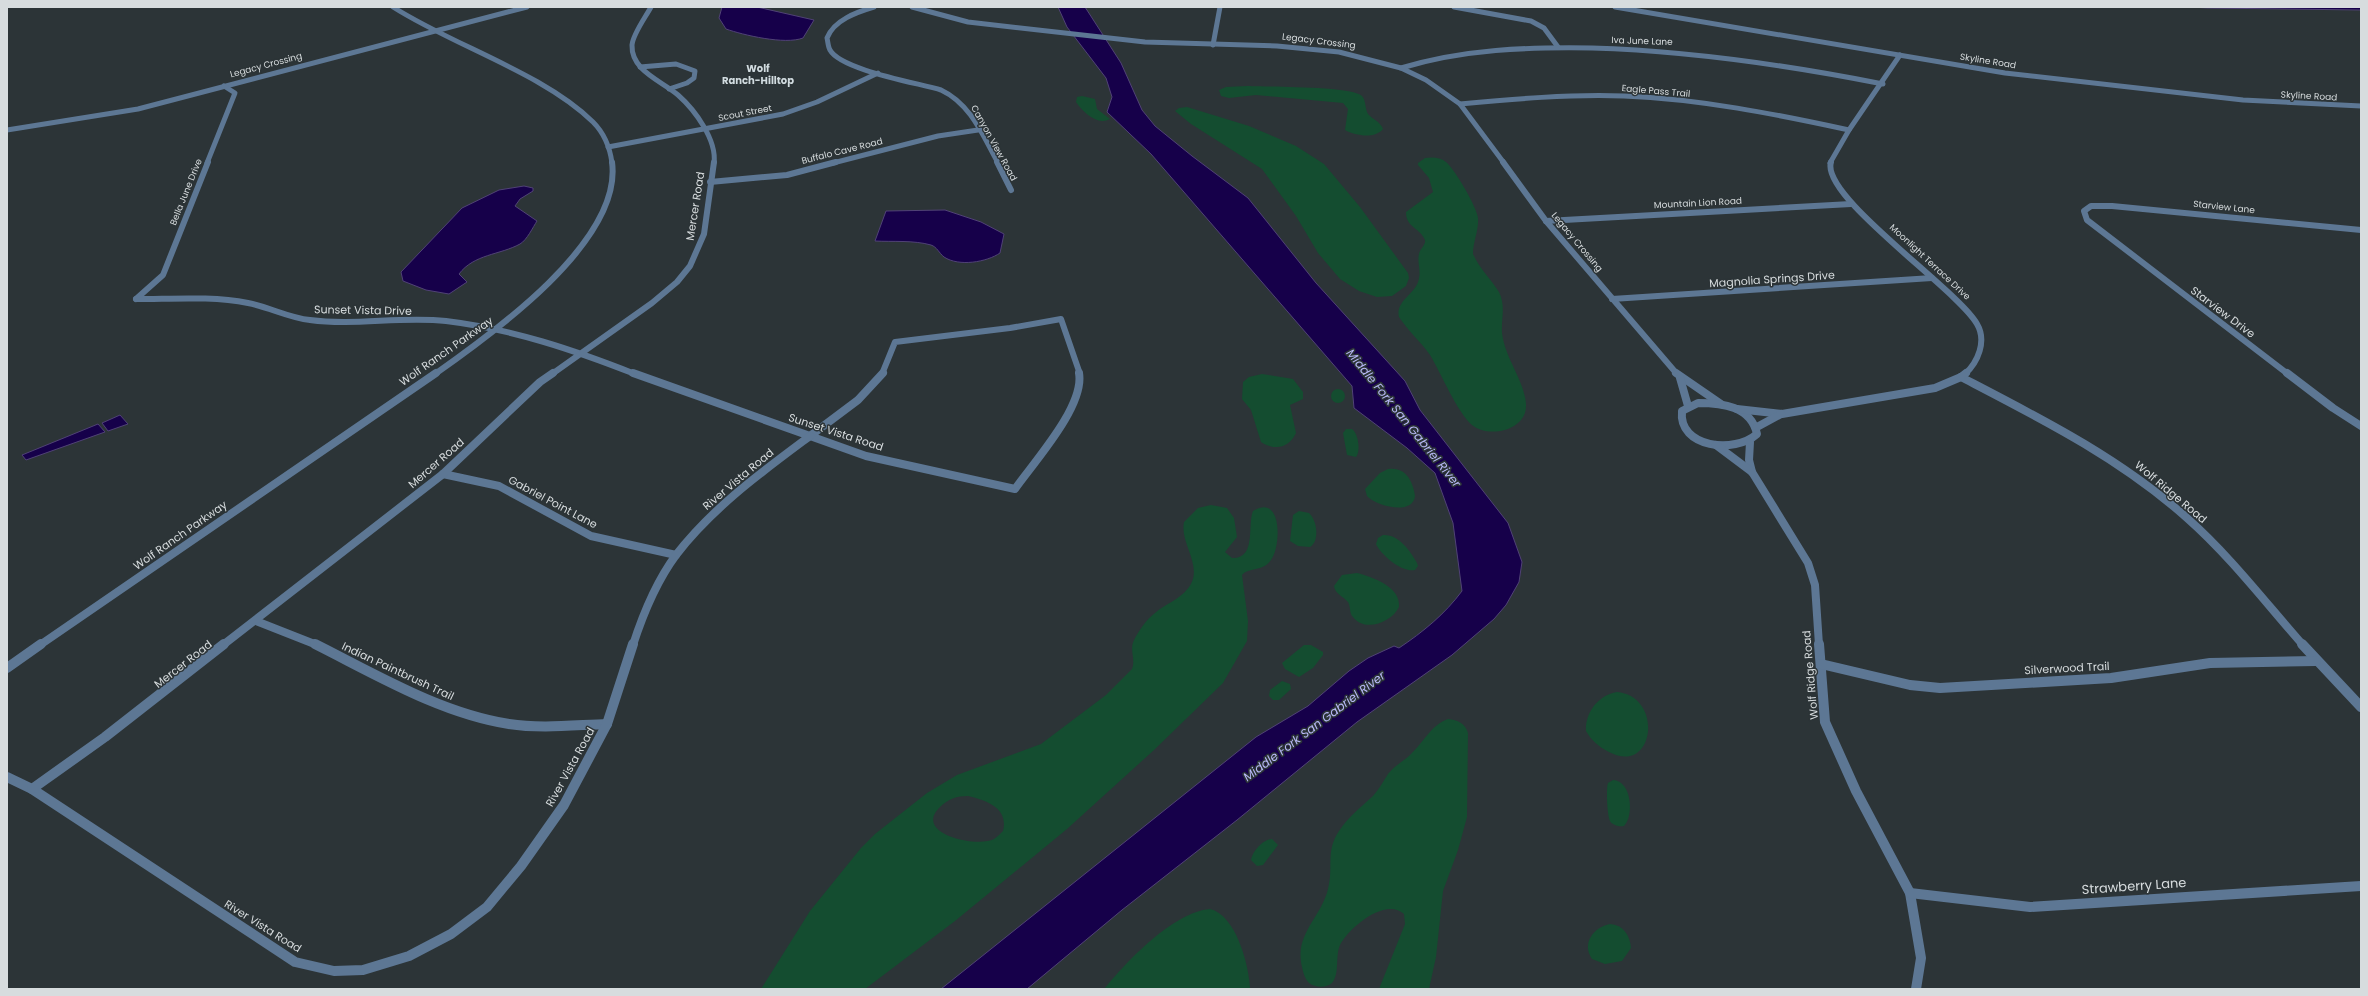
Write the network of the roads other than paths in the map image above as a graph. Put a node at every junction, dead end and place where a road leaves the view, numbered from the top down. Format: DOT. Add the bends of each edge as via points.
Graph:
graph roads {
  1 [pos="393,7"];
  2 [pos="527,7"];
  3 [pos="651,7"];
  4 [pos="874,7"];
  5 [pos="912,7"];
  6 [pos="1220,7"];
  7 [pos="1454,7"];
  8 [pos="1615,7"];
  9 [pos="434,31"];
  10 [pos="1213,45"];
  11 [pos="1558,48"];
  12 [pos="1900,55"];
  13 [pos="640,67"];
  14 [pos="1401,68"];
  15 [pos="878,73"];
  16 [pos="1882,84"];
  17 [pos="224,86"];
  18 [pos="669,89"];
  19 [pos="1460,104"];
  20 [pos="2361,106"];
  21 [pos="705,129"];
  22 [pos="7,130"];
  23 [pos="978,130"];
  24 [pos="1849,130"];
  25 [pos="608,146"];
  26 [pos="710,182"];
  27 [pos="1011,190"];
  28 [pos="1851,204"];
  29 [pos="2086,208"];
  30 [pos="1546,221"];
  31 [pos="2361,230"];
  32 [pos="1932,278"];
  33 [pos="136,299"];
  34 [pos="1612,299"];
  35 [pos="1061,319"];
  36 [pos="495,331"];
  37 [pos="582,353"];
  38 [pos="1680,377"];
  39 [pos="1961,377"];
  40 [pos="1721,404"];
  41 [pos="1688,406"];
  42 [pos="1737,409"];
  43 [pos="1782,414"];
  44 [pos="2361,426"];
  45 [pos="1757,427"];
  46 [pos="811,436"];
  47 [pos="1750,442"];
  48 [pos="1716,445"];
  49 [pos="1752,472"];
  50 [pos="443,474"];
  51 [pos="676,555"];
  52 [pos="256,621"];
  53 [pos="2316,661"];
  54 [pos="1821,664"];
  55 [pos="7,668"];
  56 [pos="2361,707"];
  57 [pos="607,724"];
  58 [pos="7,777"];
  59 [pos="32,789"];
  60 [pos="2361,886"];
  61 [pos="1910,892"];
  62 [pos="1916,989"];
  1 -- 9 [label="street, Wolf Ranch Parkway"];
  2 -- 9 [label="street, Legacy Crossing"];
  3 -- 13 [label="street, Mercer Road" via="632,43 632,53"];
  4 -- 15 [label="street, Canyon View Road" via="842,21 828,36 827,45 837,58 844,62"];
  5 -- 10 [label="street, Legacy Crossing" via="968,22 1126,40"];
  6 -- 10 [label="street"];
  7 -- 11 [label="street" via="1531,21 1544,28"];
  8 -- 12 [label="street, Skyline Road"];
  9 -- 17 [label="street, Legacy Crossing"];
  9 -- 25 [label="street, Wolf Ranch Parkway" via="555,93 581,110 597,125"];
  10 -- 14 [label="street, Legacy Crossing" via="1305,48 1352,55"];
  11 -- 14 [label="street, Iva June Lane" via="1466,51"];
  11 -- 16 [label="street, Iva June Lane" via="1632,48 1695,52 1785,64"];
  12 -- 16 [label="street, Moonlight Terrace Drive"];
  12 -- 20 [label="street, Skyline Road" via="2005,73 2130,88 2264,102"];
  13 -- 18 [label="street, Mercer Road"];
  13 -- 18 [label="street" via="676,64 695,71 694,78 687,83"];
  14 -- 19 [label="street, Legacy Crossing" via="1426,80"];
  15 -- 21 [label="street, Scout Street" via="801,109 763,119"];
  15 -- 23 [label="street, Canyon View Road" via="917,81 952,95 964,105"];
  16 -- 24 [label="street, Moonlight Terrace Drive"];
  17 -- 22 [label="street, Legacy Crossing" via="122,112"];
  17 -- 33 [label="street, Bella June Drive" via="235,93 163,276"];
  18 -- 21 [label="street, Mercer Road" via="698,117"];
  19 -- 24 [label="street, Eagle Pass Trail" via="1577,96 1657,98 1745,109"];
  19 -- 30 [label="street, Legacy Crossing"];
  21 -- 25 [label="street, Scout Street"];
  21 -- 26 [label="street, Mercer Road" via="713,146 714,160"];
  23 -- 26 [label="street, Buffalo Cave Road" via="938,136 787,174"];
  23 -- 27 [label="street, Canyon View Road"];
  24 -- 28 [label="street, Moonlight Terrace Drive" via="1830,164 1831,176"];
  25 -- 36 [label="street, Wolf Ranch Parkway" via="612,162 611,195 592,233 568,263"];
  26 -- 37 [label="street, Mercer Road" via="704,234 690,266 677,282 652,303"];
  28 -- 30 [label="street, Mountain Lion Road"];
  28 -- 32 [label="street, Moonlight Terrace Drive"];
  29 -- 31 [label="street, Starview Lane" via="2119,206"];
  29 -- 44 [label="street, Starview Drive" via="2084,216 2093,225 2333,408"];
  30 -- 34 [label="street, Legacy Crossing"];
  32 -- 34 [label="street, Magnolia Springs Drive"];
  32 -- 39 [label="street, Moonlight Terrace Drive" via="1960,303 1978,325 1981,340 1979,356"];
  33 -- 36 [label="street, Sunset Vista Drive" via="194,299 248,303 308,320 445,321"];
  34 -- 38 [label="street, Legacy Crossing"];
  35 -- 46 [label="street, River Vista Road" via="895,342 884,370 863,394"];
  35 -- 46 [label="street, Sunset Vista Road" via="1080,383 1073,404 1015,489 866,456"];
  36 -- 37 [label="street, Sunset Vista Road" via="520,334"];
  36 -- 55 [label="street, Wolf Ranch Parkway"];
  37 -- 46 [label="street, Sunset Vista Road"];
  37 -- 50 [label="street, Mercer Road" via="540,382"];
  38 -- 40 [label="street, Legacy Crossing"];
  38 -- 41 [label="street, Legacy Crossing"];
  39 -- 43 [label="street, Moonlight Terrace Drive" via="1935,388"];
  39 -- 53 [label="street, Wolf Ridge Road" via="2048,422 2138,478 2187,518 2227,558"];
  40 -- 41 [label="street, Legacy Crossing" via="1698,403"];
  40 -- 42 [label="street, Legacy Crossing"];
  41 -- 48 [label="street" via="1679,417 1681,424 1695,438"];
  42 -- 43 [label="street, Moonlight Terrace Drive"];
  42 -- 45 [label="street, Legacy Crossing"];
  43 -- 45 [label="street, Moonlight Terrace Drive"];
  45 -- 47 [label="street" via="1757,434"];
  46 -- 51 [label="street, River Vista Road" via="750,481 714,513"];
  47 -- 48 [label="street" via="1734,446"];
  47 -- 49 [label="street" via="1749,460"];
  48 -- 49 [label="street, Wolf Ridge Road"];
  49 -- 54 [label="street, Wolf Ridge Road" via="1808,563 1815,585"];
  50 -- 51 [label="street, Gabriel Point Lane" via="499,486 591,536"];
  50 -- 52 [label="street, Mercer Road"];
  51 -- 57 [label="street, River Vista Road" via="655,589 641,621"];
  52 -- 57 [label="street, Indian Paintbrush Trail" via="300,637 440,706 509,724"];
  52 -- 59 [label="street, Mercer Road" via="105,737"];
  53 -- 54 [label="street, Silverwood Trail" via="2210,663 2111,678 1940,688 1910,685"];
  53 -- 56 [label="street, Wolf Ridge Road"];
  54 -- 61 [label="street, Wolf Ridge Road" via="1825,722 1856,791"];
  57 -- 59 [label="street, River Vista Road" via="564,805 521,866 487,907 451,934 409,956 363,970 334,971 295,962"];
  58 -- 59 [label="street, River Vista Road"];
  60 -- 61 [label="street, Strawberry Lane" via="2030,907"];
  61 -- 62 [label="street, Wolf Ridge Road" via="1921,958"];
}
